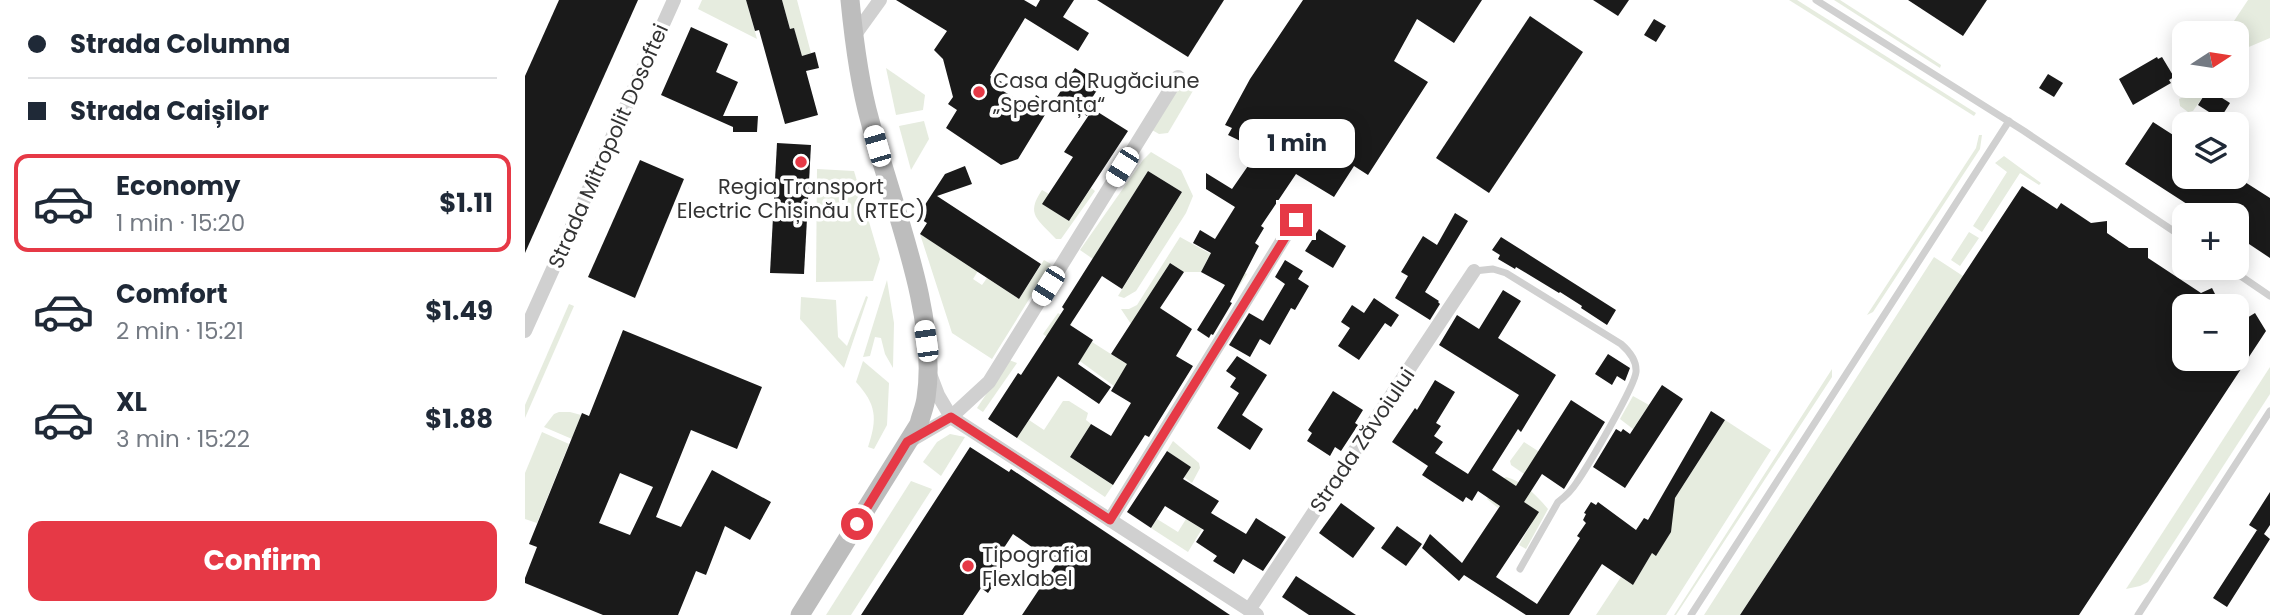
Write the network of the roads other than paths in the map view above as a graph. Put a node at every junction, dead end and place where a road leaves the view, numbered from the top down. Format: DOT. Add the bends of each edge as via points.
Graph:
graph roads {
  1 [pos="674,0"];
  2 [pos="850,0"];
  3 [pos="880,0"];
  4 [pos="1816,0"];
  5 [pos="854,36"];
  6 [pos="1178,77"];
  7 [pos="2009,121"];
  8 [pos="1296,220"];
  9 [pos="2172,230"];
  10 [pos="1475,271"];
  11 [pos="2247,280"];
  12 [pos="2270,296"];
  13 [pos="525,331"];
  14 [pos="928,370"];
  15 [pos="2270,411"];
  16 [pos="951,417"];
  17 [pos="907,442"];
  18 [pos="1110,520"];
  19 [pos="1520,569"];
  20 [pos="1253,612"];
  21 [pos="800,615"];
  22 [pos="1691,615"];
  23 [pos="2138,615"];
  1 -- 13 [label="street, Strada Mitropolit Dosoftei"];
  2 -- 5 [label="main road"];
  3 -- 5 [label="street"];
  4 -- 7 [label="lane"];
  5 -- 14 [label="main road" via="869,120 913,270"];
  6 -- 16 [label="street" via="989,382"];
  7 -- 9 [label="lane"];
  7 -- 22 [label="lane"];
  8 -- 18 [label="street"];
  10 -- 19 [label="lane" via="1506,273 1621,344 1636,364 1634,382 1617,413"];
  10 -- 20 [label="street, Strada Zăvoiului"];
  11 -- 12 [label="lane"];
  14 -- 16 [label="street"];
  14 -- 17 [label="main road" via="919,424"];
  15 -- 23 [label="lane"];
  16 -- 17 [label="street"];
  16 -- 18 [label="street"];
  17 -- 21 [label="main road"];
  18 -- 20 [label="street"];
}
